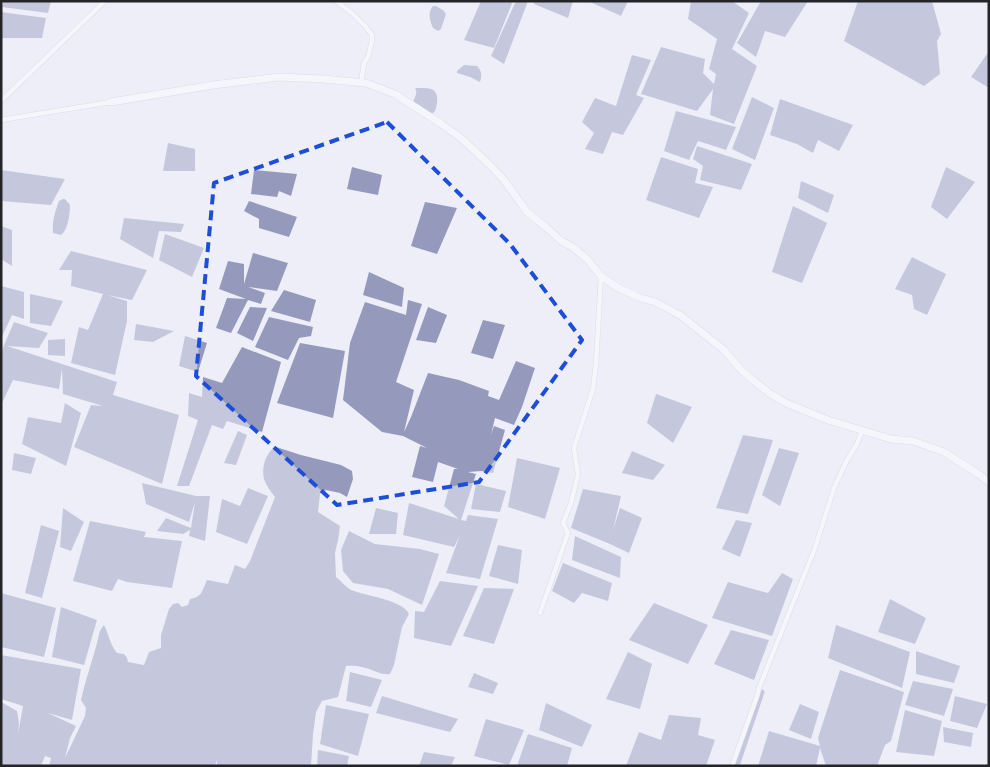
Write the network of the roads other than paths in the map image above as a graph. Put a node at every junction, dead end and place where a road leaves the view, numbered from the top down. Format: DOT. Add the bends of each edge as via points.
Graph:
graph roads {
  1 [pos="105,1"];
  2 [pos="336,1"];
  3 [pos="362,83"];
  4 [pos="1,101"];
  5 [pos="111,102"];
  6 [pos="1,120"];
  7 [pos="601,276"];
  8 [pos="862,430"];
  9 [pos="989,482"];
  10 [pos="540,612"];
  11 [pos="732,766"];
  1 -- 4 [label="street"];
  2 -- 3 [label="street" via="372,35"];
  3 -- 5 [label="street" via="279,78"];
  3 -- 7 [label="street" via="396,94 451,130 493,168 527,212 587,259"];
  5 -- 6 [label="street"];
  7 -- 8 [label="street" via="617,287 680,315 724,350 769,393 828,420"];
  7 -- 10 [label="street" via="593,389 574,448 578,476 563,523 568,533"];
  8 -- 9 [label="street" via="891,439 913,441 944,452"];
  8 -- 11 [label="street" via="834,488 815,548 759,688"];
}
